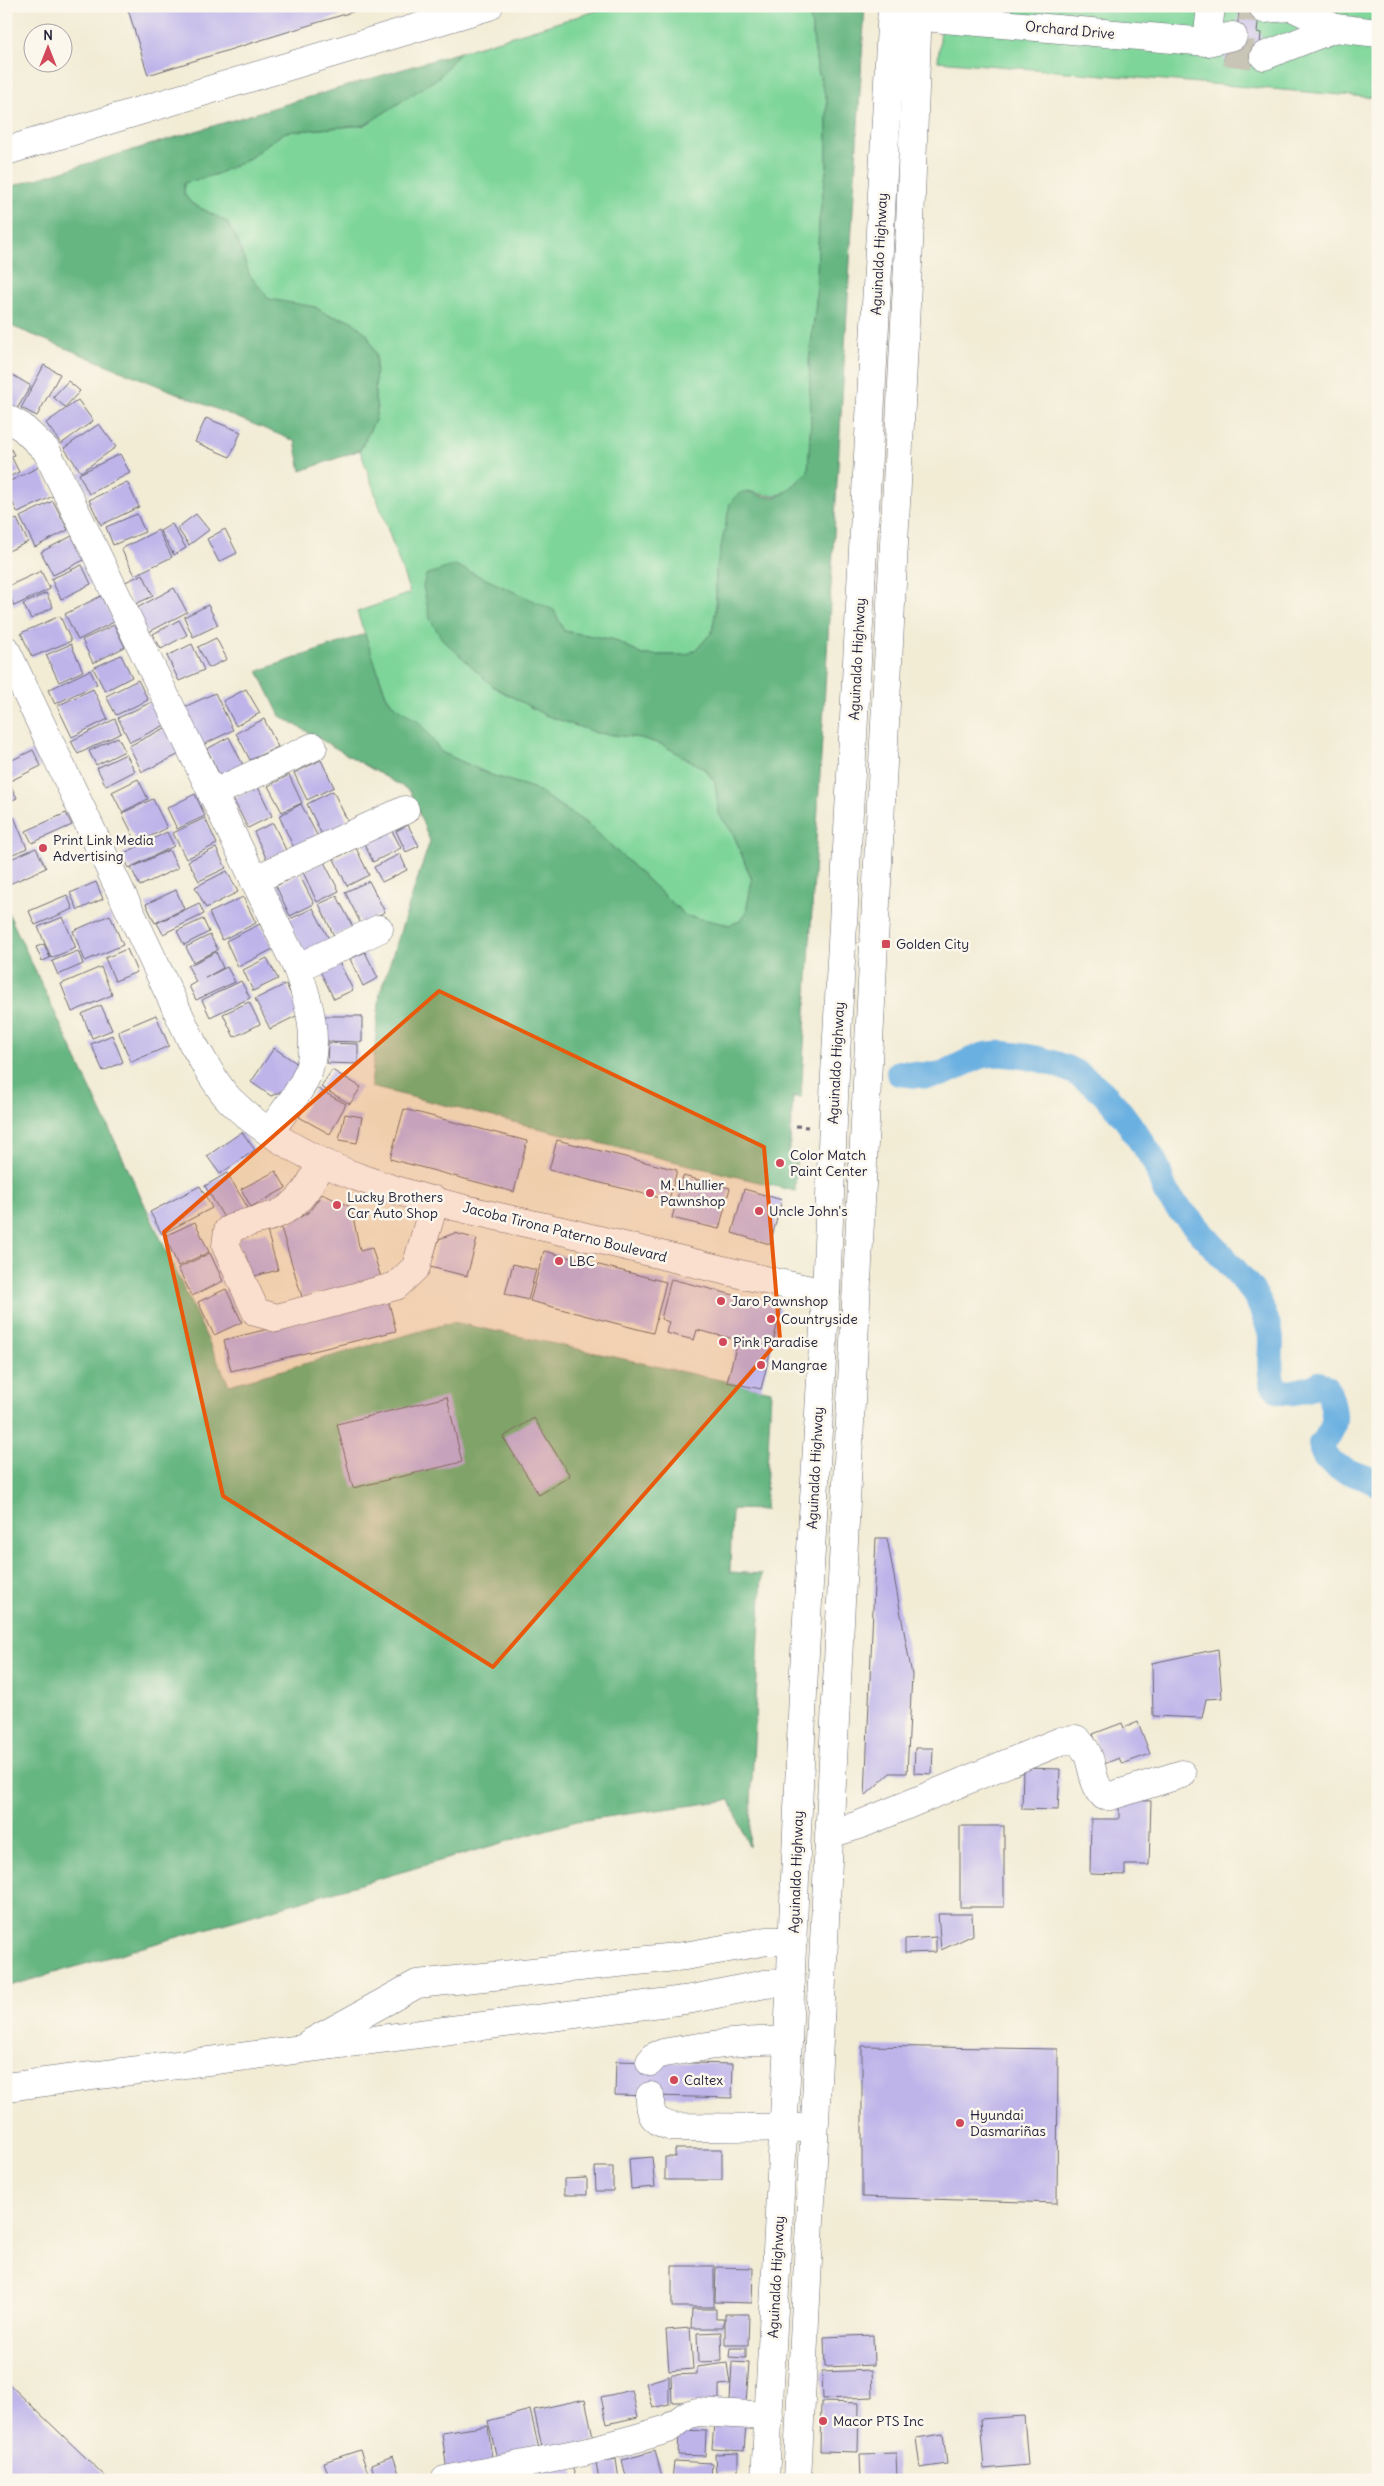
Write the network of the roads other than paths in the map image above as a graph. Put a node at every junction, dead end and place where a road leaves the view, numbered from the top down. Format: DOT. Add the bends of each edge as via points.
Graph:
graph roads {
  1 [pos="489,6"];
  2 [pos="892,6"];
  3 [pos="1211,6"];
  4 [pos="1281,7"];
  5 [pos="915,9"];
  6 [pos="1335,28"];
  7 [pos="1378,33"];
  8 [pos="1270,47"];
  9 [pos="6,151"];
  10 [pos="6,418"];
  11 [pos="6,650"];
  12 [pos="312,747"];
  13 [pos="212,794"];
  14 [pos="405,810"];
  15 [pos="254,880"];
  16 [pos="379,929"];
  17 [pos="298,968"];
  18 [pos="270,1132"];
  19 [pos="320,1162"];
  20 [pos="435,1200"];
  21 [pos="826,1293"];
  22 [pos="1182,1774"];
  23 [pos="829,1834"];
  24 [pos="793,1941"];
  25 [pos="824,1942"];
  26 [pos="791,1982"];
  27 [pos="822,1982"];
  28 [pos="788,2041"];
  29 [pos="297,2050"];
  30 [pos="650,2062"];
  31 [pos="6,2087"];
  32 [pos="650,2096"];
  33 [pos="784,2126"];
  34 [pos="814,2128"];
  35 [pos="769,2416"];
  36 [pos="445,2480"];
  37 [pos="766,2480"];
  38 [pos="797,2480"];
  1 -- 9 [label="main road"];
  2 -- 21 [label="main road, Aguinaldo Highway"];
  3 -- 5 [label="main road, Orchard Drive" via="1222,43"];
  4 -- 6 [label="main road"];
  5 -- 23 [label="main road, Aguinaldo Highway" via="908,264"];
  6 -- 7 [label="main road"];
  6 -- 8 [label="main road"];
  10 -- 13 [label="main road" via="22,427 46,450"];
  11 -- 18 [label="main road, Jacoba Tirona Paterno Boulevard" via="193,1044 230,1100"];
  12 -- 13 [label="main road"];
  13 -- 15 [label="main road"];
  14 -- 15 [label="main road"];
  15 -- 17 [label="main road"];
  16 -- 17 [label="main road"];
  17 -- 18 [label="main road" via="310,1004 312,1053 306,1077"];
  18 -- 19 [label="main road, Jacoba Tirona Paterno Boulevard"];
  19 -- 20 [label="main road, Jacoba Tirona Paterno Boulevard" via="362,1180"];
  19 -- 20 [label="main road" via="306,1193 294,1204 267,1218 242,1222 228,1230 226,1246 256,1312 276,1318 396,1286 416,1267"];
  20 -- 21 [label="main road, Jacoba Tirona Paterno Boulevard"];
  21 -- 24 [label="main road, Aguinaldo Highway" via="804,1670"];
  22 -- 23 [label="main road" via="1104,1796 1098,1789 1086,1747 1076,1739 1061,1741 859,1825"];
  23 -- 25 [label="main road, Aguinaldo Highway"];
  24 -- 25 [label="main road"];
  24 -- 26 [label="main road, Aguinaldo Highway"];
  24 -- 29 [label="main road" via="767,1942 685,1956 416,1984"];
  25 -- 27 [label="main road, Aguinaldo Highway"];
  26 -- 27 [label="main road"];
  26 -- 28 [label="main road, Aguinaldo Highway"];
  26 -- 29 [label="main road" via="692,1999"];
  27 -- 34 [label="main road, Aguinaldo Highway"];
  28 -- 30 [label="main road" via="716,2044 663,2053"];
  28 -- 33 [label="main road, Aguinaldo Highway"];
  29 -- 31 [label="main road"];
  32 -- 33 [label="main road" via="650,2110 656,2121 672,2127"];
  33 -- 34 [label="main road"];
  33 -- 35 [label="main road, Aguinaldo Highway"];
  34 -- 38 [label="main road, Aguinaldo Highway"];
  35 -- 36 [label="main road" via="697,2412 668,2429 637,2438"];
  35 -- 37 [label="main road, Aguinaldo Highway"];
}
